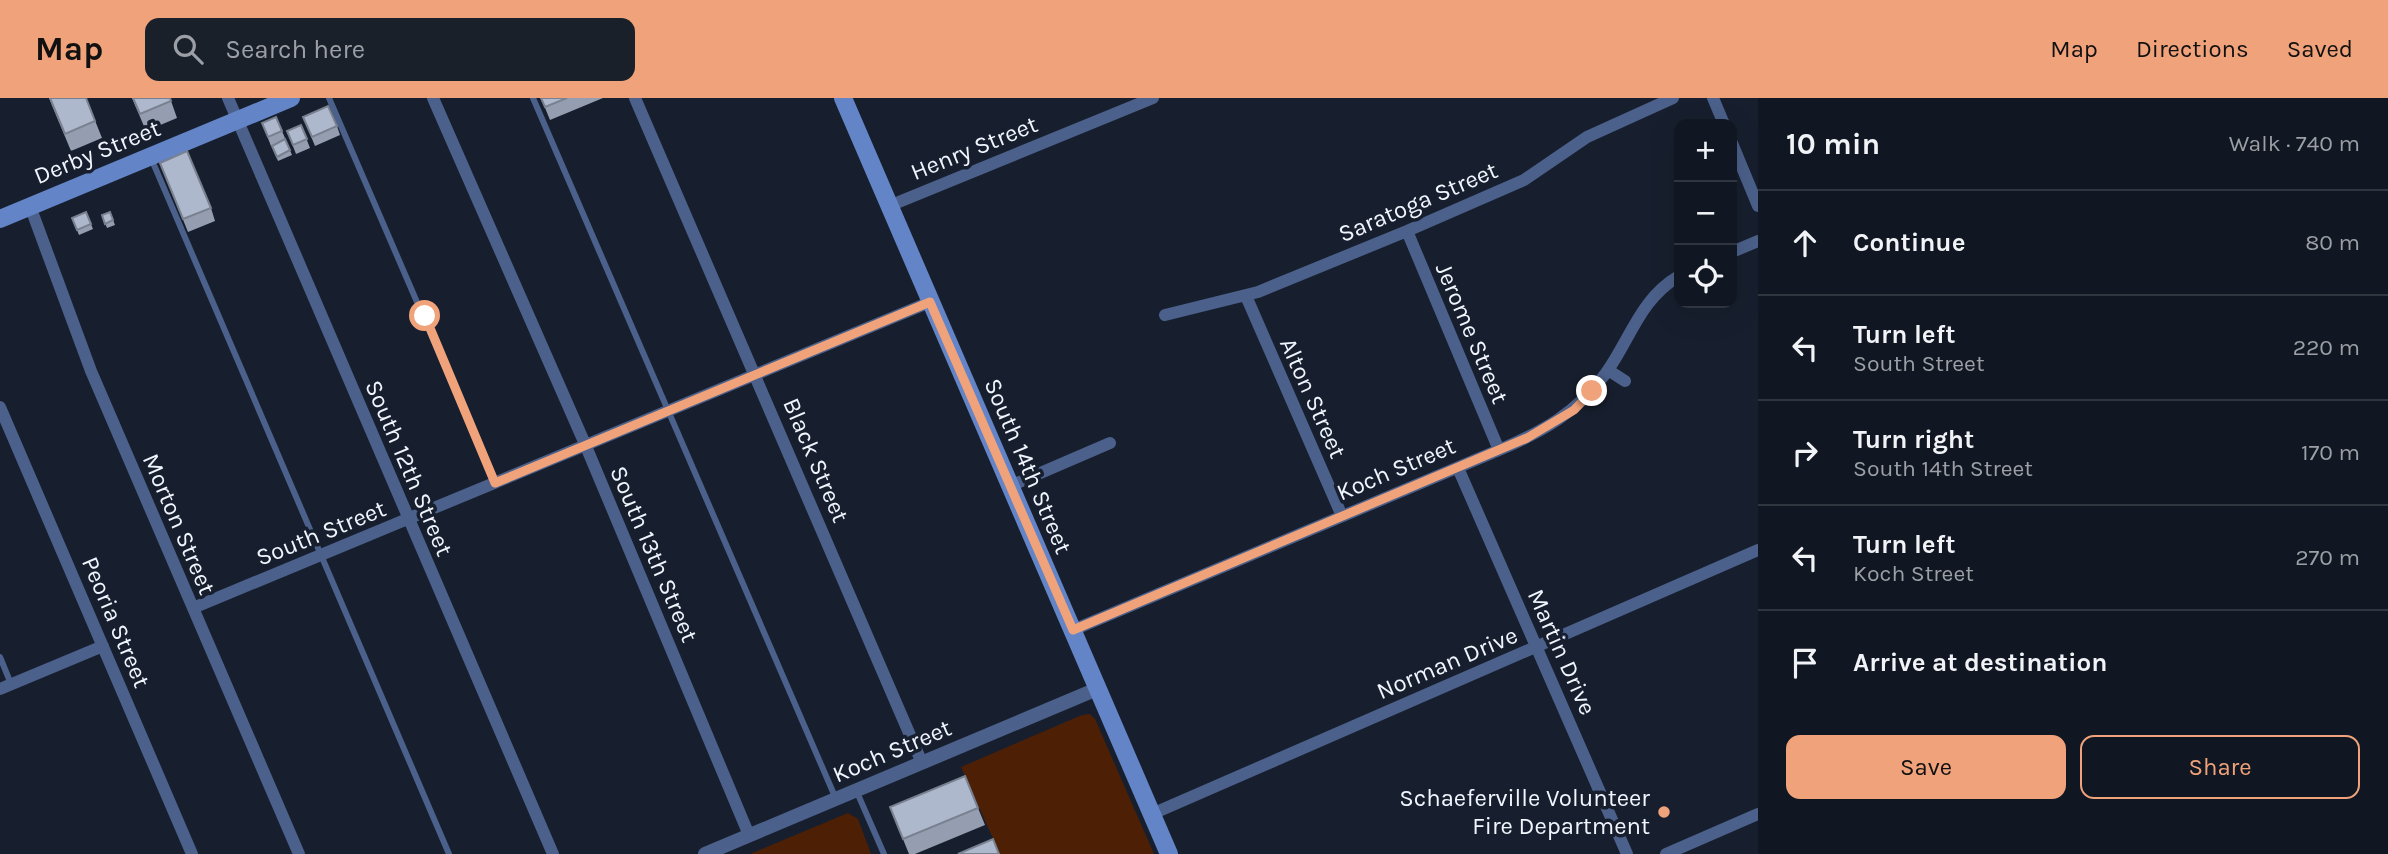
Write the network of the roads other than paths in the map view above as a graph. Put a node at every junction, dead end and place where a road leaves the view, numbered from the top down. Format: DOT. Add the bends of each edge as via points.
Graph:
graph roads {
  1 [pos="228,98"];
  2 [pos="291,98"];
  3 [pos="329,98"];
  4 [pos="433,98"];
  5 [pos="533,98"];
  6 [pos="635,98"];
  7 [pos="1153,98"];
  8 [pos="1673,98"];
  9 [pos="1713,98"];
  10 [pos="846,99"];
  11 [pos="1722,119"];
  12 [pos="238,120"];
  13 [pos="1737,155"];
  14 [pos="150,156"];
  15 [pos="30,206"];
  16 [pos="890,206"];
  17 [pos="1758,206"];
  18 [pos="0,219"];
  19 [pos="1407,231"];
  20 [pos="1758,241"];
  21 [pos="1737,250"];
  22 [pos="1674,279"];
  23 [pos="1246,296"];
  24 [pos="930,302"];
  25 [pos="1165,315"];
  26 [pos="1608,370"];
  27 [pos="756,374"];
  28 [pos="1625,381"];
  29 [pos="0,407"];
  30 [pos="667,410"];
  31 [pos="1110,443"];
  32 [pos="585,444"];
  33 [pos="1499,450"];
  34 [pos="1458,468"];
  35 [pos="495,483"];
  36 [pos="1010,486"];
  37 [pos="1342,516"];
  38 [pos="408,520"];
  39 [pos="1758,550"];
  40 [pos="321,556"];
  41 [pos="193,608"];
  42 [pos="1073,630"];
  43 [pos="103,646"];
  44 [pos="1537,648"];
  45 [pos="0,657"];
  46 [pos="5,686"];
  47 [pos="1097,689"];
  48 [pos="922,763"];
  49 [pos="856,790"];
  50 [pos="836,799"];
  51 [pos="1152,814"];
  52 [pos="1758,814"];
  53 [pos="749,835"];
  54 [pos="192,854"];
  55 [pos="299,854"];
  56 [pos="449,854"];
  57 [pos="553,854"];
  58 [pos="705,854"];
  59 [pos="884,854"];
  60 [pos="1169,854"];
  61 [pos="1627,854"];
  62 [pos="1666,854"];
  1 -- 12 [label="street, South 12th Street"];
  2 -- 12 [label="main road, Derby Street"];
  3 -- 35 [label="lane"];
  4 -- 32 [label="street, South 13th Street"];
  5 -- 30 [label="lane"];
  6 -- 27 [label="street, Black Street"];
  7 -- 16 [label="street, Henry Street"];
  8 -- 19 [label="street, Saratoga Street" via="1587,137 1524,180"];
  9 -- 11 [label="street"];
  10 -- 16 [label="main road, South 14th Street"];
  12 -- 14 [label="main road, Derby Street"];
  12 -- 38 [label="street, South 12th Street"];
  13 -- 17 [label="street"];
  14 -- 15 [label="main road, Derby Street"];
  14 -- 40 [label="lane"];
  15 -- 18 [label="main road, Derby Street"];
  15 -- 41 [label="street, Morton Street" via="70,320"];
  16 -- 24 [label="main road, South 14th Street"];
  19 -- 23 [label="street, Saratoga Street"];
  19 -- 33 [label="street, Jerome Street"];
  20 -- 21 [label="street"];
  22 -- 26 [label="street, Koch Street" via="1643,308"];
  23 -- 25 [label="street, Saratoga Street"];
  23 -- 37 [label="street, Alton Street"];
  24 -- 27 [label="street, South Street"];
  24 -- 36 [label="main road, South 14th Street"];
  26 -- 28 [label="street"];
  26 -- 33 [label="street, Koch Street" via="1574,410"];
  27 -- 30 [label="street, South Street"];
  27 -- 48 [label="street, Black Street"];
  29 -- 43 [label="street, Peoria Street"];
  30 -- 32 [label="street, South Street"];
  30 -- 50 [label="lane"];
  31 -- 36 [label="street"];
  32 -- 35 [label="street, South Street"];
  32 -- 53 [label="street, South 13th Street"];
  33 -- 34 [label="street, Koch Street"];
  34 -- 37 [label="street, Koch Street"];
  34 -- 44 [label="street, Martin Drive"];
  35 -- 38 [label="street, South Street"];
  36 -- 42 [label="main road, South 14th Street"];
  37 -- 42 [label="street, Koch Street"];
  38 -- 40 [label="street, South Street"];
  38 -- 57 [label="street, South 12th Street"];
  39 -- 44 [label="street, Norman Drive"];
  40 -- 41 [label="street, South Street"];
  40 -- 56 [label="lane"];
  41 -- 55 [label="street, Morton Street"];
  42 -- 47 [label="main road, South 14th Street"];
  43 -- 46 [label="street"];
  43 -- 54 [label="street, Peoria Street"];
  44 -- 51 [label="street, Norman Drive"];
  44 -- 61 [label="street, Martin Drive"];
  45 -- 46 [label="lane"];
  47 -- 48 [label="street, Koch Street"];
  47 -- 51 [label="main road, South 14th Street"];
  48 -- 49 [label="street, Koch Street"];
  49 -- 50 [label="street, Koch Street"];
  49 -- 59 [label="lane"];
  50 -- 53 [label="street, Koch Street"];
  51 -- 60 [label="main road, South 14th Street"];
  52 -- 62 [label="street"];
  53 -- 58 [label="street, Koch Street"];
}
